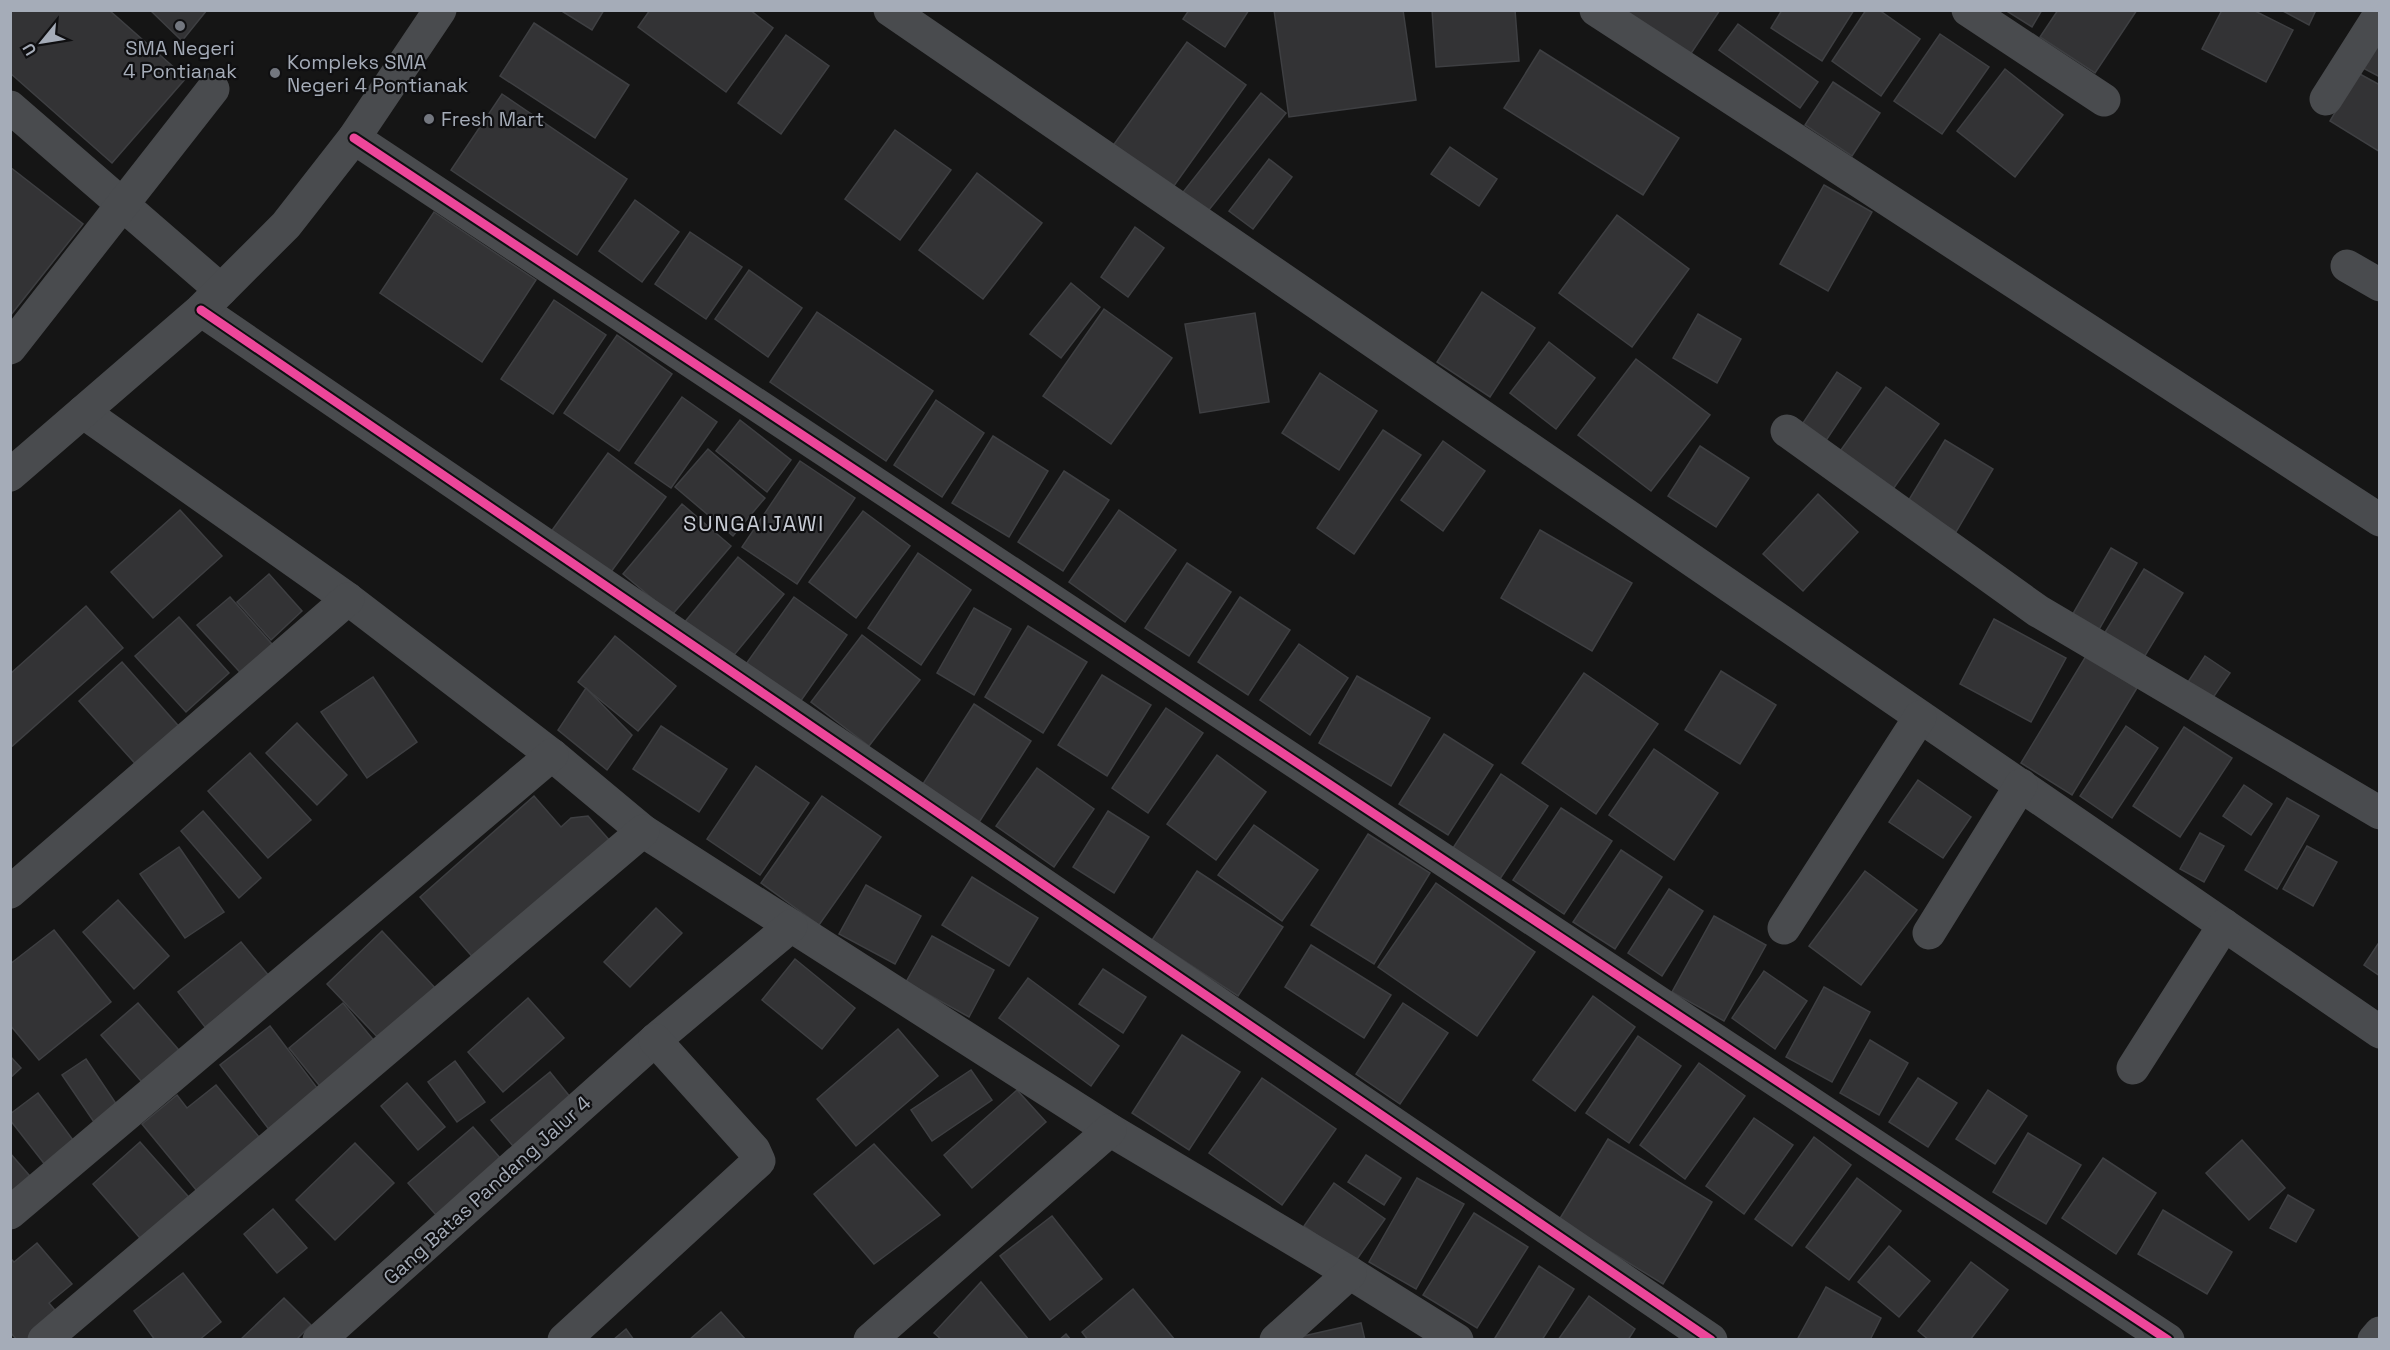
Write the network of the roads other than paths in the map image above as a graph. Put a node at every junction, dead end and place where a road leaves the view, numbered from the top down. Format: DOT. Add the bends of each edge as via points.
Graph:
graph roads {
  1 [pos="440,10"];
  2 [pos="890,10"];
  3 [pos="1596,10"];
  4 [pos="1968,10"];
  5 [pos="2379,14"];
  6 [pos="213,89"];
  7 [pos="2326,99"];
  8 [pos="2104,100"];
  9 [pos="10,107"];
  10 [pos="354,138"];
  11 [pos="123,204"];
  12 [pos="2347,266"];
  13 [pos="2379,285"];
  14 [pos="211,300"];
  15 [pos="10,348"];
  16 [pos="83,412"];
  17 [pos="1787,431"];
  18 [pos="10,475"];
  19 [pos="2379,520"];
  20 [pos="348,599"];
  21 [pos="1920,717"];
  22 [pos="552,754"];
  23 [pos="2021,785"];
  24 [pos="2379,813"];
  25 [pos="643,831"];
  26 [pos="10,892"];
  27 [pos="2224,925"];
  28 [pos="790,926"];
  29 [pos="1784,928"];
  30 [pos="1929,933"];
  31 [pos="2379,1032"];
  32 [pos="655,1040"];
  33 [pos="2133,1068"];
  34 [pos="1110,1130"];
  35 [pos="10,1213"];
  36 [pos="1350,1273"];
  37 [pos="2379,1333"];
  38 [pos="1455,1339"];
  39 [pos="44,1340"];
  40 [pos="319,1340"];
  41 [pos="564,1340"];
  42 [pos="870,1340"];
  43 [pos="1276,1340"];
  44 [pos="1711,1340"];
  45 [pos="2168,1340"];
  46 [pos="2374,1340"];
  1 -- 10 [label="street"];
  2 -- 21 [label="street"];
  3 -- 19 [label="street"];
  4 -- 8 [label="street"];
  5 -- 7 [label="street"];
  6 -- 11 [label="street"];
  9 -- 11 [label="street"];
  10 -- 14 [label="street" via="286,225"];
  10 -- 45 [label="street"];
  11 -- 14 [label="street"];
  11 -- 15 [label="street"];
  12 -- 13 [label="street"];
  14 -- 16 [label="street"];
  14 -- 44 [label="street"];
  16 -- 18 [label="street"];
  16 -- 20 [label="street"];
  17 -- 24 [label="street" via="2038,611"];
  20 -- 22 [label="street"];
  20 -- 26 [label="street"];
  21 -- 23 [label="street"];
  21 -- 29 [label="street"];
  22 -- 25 [label="street"];
  22 -- 35 [label="street"];
  23 -- 27 [label="street"];
  23 -- 30 [label="street"];
  25 -- 28 [label="street"];
  25 -- 39 [label="street"];
  27 -- 31 [label="street"];
  27 -- 33 [label="street"];
  28 -- 32 [label="street, Gang Batas Pandang Jalur 4"];
  28 -- 34 [label="street"];
  32 -- 40 [label="street, Gang Batas Pandang Jalur 4"];
  32 -- 41 [label="street" via="754,1150 759,1161"];
  34 -- 36 [label="street"];
  34 -- 42 [label="street"];
  36 -- 38 [label="street"];
  36 -- 43 [label="street"];
  37 -- 46 [label="street"];
}
